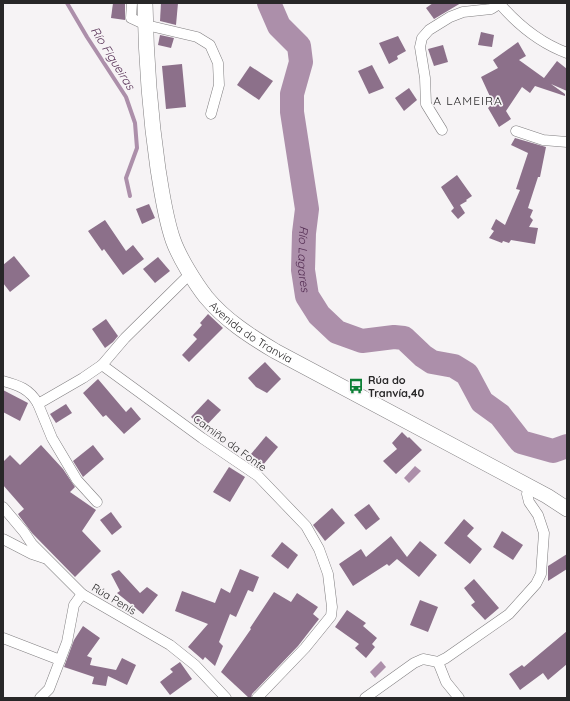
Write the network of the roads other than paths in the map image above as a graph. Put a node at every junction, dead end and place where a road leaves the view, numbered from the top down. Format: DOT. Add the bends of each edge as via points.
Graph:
graph roads {
  1 [pos="132,3"];
  2 [pos="145,3"];
  3 [pos="499,3"];
  4 [pos="146,25"];
  5 [pos="567,53"];
  6 [pos="211,114"];
  7 [pos="442,130"];
  8 [pos="516,131"];
  9 [pos="567,142"];
  10 [pos="191,273"];
  11 [pos="102,365"];
  12 [pos="3,381"];
  13 [pos="38,404"];
  14 [pos="529,486"];
  15 [pos="97,502"];
  16 [pos="3,507"];
  17 [pos="567,509"];
  18 [pos="3,539"];
  19 [pos="46,558"];
  20 [pos="82,594"];
  21 [pos="3,638"];
  22 [pos="60,660"];
  23 [pos="438,662"];
  24 [pos="40,698"];
  25 [pos="226,698"];
  26 [pos="257,698"];
  27 [pos="365,698"];
  28 [pos="459,698"];
  1 -- 4 [label="street" via="131,18"];
  2 -- 4 [label="main road, Avenida do Tranvia"];
  3 -- 5 [label="street" via="516,22 538,38"];
  3 -- 7 [label="street" via="491,9 463,12 450,17 429,30 422,38 420,47 426,104"];
  4 -- 6 [label="street" via="197,37 210,46 218,63 219,85"];
  4 -- 10 [label="main road, Avenida do Tranvia" via="149,93 164,202 173,240"];
  8 -- 9 [label="street" via="543,140"];
  10 -- 11 [label="street" via="125,338"];
  10 -- 14 [label="main road, Avenida do Tranvia" via="206,297 244,332 282,355"];
  11 -- 13 [label="street"];
  11 -- 26 [label="street, Camiño da Fonte" via="258,476 306,526 319,549 328,574 331,616 305,648"];
  12 -- 13 [label="street" via="21,385 34,396"];
  13 -- 15 [label="street" via="52,438 77,480"];
  14 -- 17 [label="main road, Avenida do Tranvia"];
  14 -- 23 [label="street" via="529,502 538,515 544,533 541,574 536,584 509,614"];
  16 -- 19 [label="street, Rúa Penís"];
  18 -- 19 [label="street"];
  19 -- 20 [label="street, Rúa Penís"];
  20 -- 22 [label="street" via="74,605 67,642"];
  20 -- 25 [label="street, Rúa Penís" via="170,645 195,665"];
  21 -- 22 [label="street"];
  22 -- 24 [label="street" via="49,689"];
  23 -- 27 [label="street" via="423,659"];
  23 -- 28 [label="street" via="446,682"];
}
